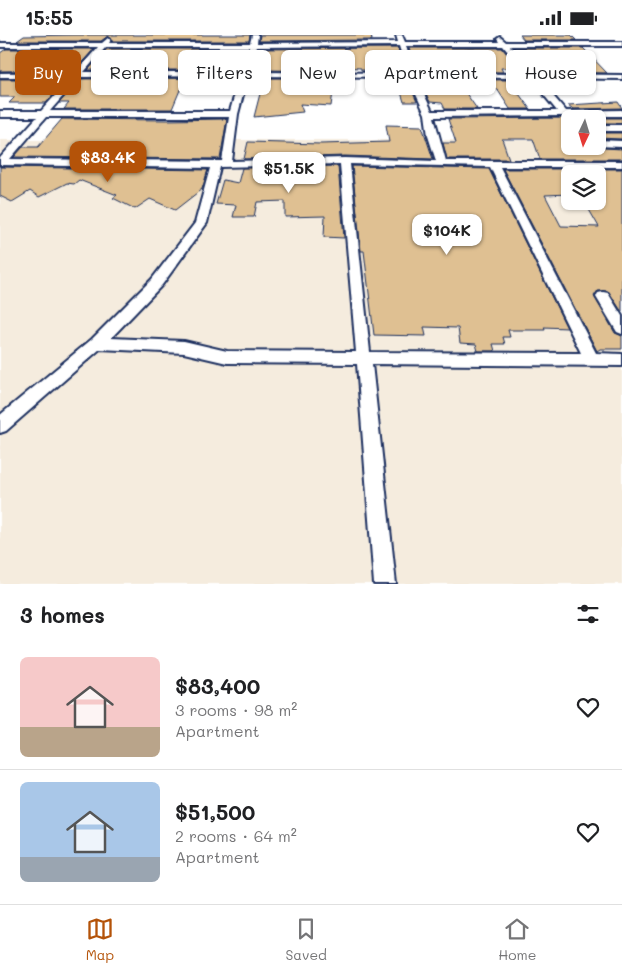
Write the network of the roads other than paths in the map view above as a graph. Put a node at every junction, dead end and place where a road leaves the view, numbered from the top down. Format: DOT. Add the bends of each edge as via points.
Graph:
graph roads {
  1 [pos="112,35"];
  2 [pos="255,35"];
  3 [pos="399,35"];
  4 [pos="496,35"];
  5 [pos="599,35"];
  6 [pos="104,44"];
  7 [pos="504,44"];
  8 [pos="610,44"];
  9 [pos="622,44"];
  10 [pos="0,45"];
  11 [pos="253,45"];
  12 [pos="402,45"];
  13 [pos="252,50"];
  14 [pos="404,50"];
  15 [pos="509,50"];
  16 [pos="622,53"];
  17 [pos="81,70"];
  18 [pos="178,74"];
  19 [pos="271,74"];
  20 [pos="0,75"];
  21 [pos="15,75"];
  22 [pos="81,75"];
  23 [pos="365,75"];
  24 [pos="596,77"];
  25 [pos="622,77"];
  26 [pos="61,95"];
  27 [pos="239,95"];
  28 [pos="420,95"];
  29 [pos="549,95"];
  30 [pos="562,110"];
  31 [pos="234,113"];
  32 [pos="622,113"];
  33 [pos="0,114"];
  34 [pos="46,114"];
  35 [pos="429,114"];
  36 [pos="561,117"];
  37 [pos="606,119"];
  38 [pos="606,124"];
  39 [pos="622,128"];
  40 [pos="606,143"];
  41 [pos="622,143"];
  42 [pos="597,155"];
  43 [pos="345,161"];
  44 [pos="1,162"];
  45 [pos="493,163"];
  46 [pos="603,163"];
  47 [pos="221,164"];
  48 [pos="442,164"];
  49 [pos="622,164"];
  50 [pos="603,297"];
  51 [pos="622,328"];
  52 [pos="97,343"];
  53 [pos="364,358"];
  54 [pos="592,359"];
  55 [pos="622,359"];
  56 [pos="0,425"];
  57 [pos="385,584"];
  1 -- 6 [label="street"];
  2 -- 11 [label="street"];
  3 -- 12 [label="street"];
  4 -- 7 [label="street"];
  5 -- 8 [label="street"];
  6 -- 10 [label="street"];
  6 -- 11 [label="street"];
  6 -- 17 [label="street"];
  7 -- 8 [label="street"];
  7 -- 12 [label="street"];
  7 -- 15 [label="street"];
  8 -- 9 [label="street"];
  8 -- 16 [label="street"];
  11 -- 12 [label="street"];
  11 -- 13 [label="street"];
  12 -- 14 [label="street"];
  18 -- 22 [label="street"];
  19 -- 23 [label="street"];
  20 -- 21 [label="street"];
  24 -- 25 [label="street"];
  26 -- 34 [label="street"];
  27 -- 31 [label="street"];
  28 -- 35 [label="street"];
  29 -- 30 [label="street"];
  31 -- 34 [label="street"];
  31 -- 47 [label="street"];
  32 -- 37 [label="street"];
  33 -- 34 [label="street"];
  34 -- 44 [label="street"];
  35 -- 36 [label="street"];
  35 -- 48 [label="street"];
  38 -- 39 [label="street"];
  40 -- 41 [label="street"];
  42 -- 46 [label="street"];
  43 -- 47 [label="street"];
  43 -- 48 [label="street"];
  43 -- 53 [label="street"];
  44 -- 47 [label="street"];
  45 -- 46 [label="street"];
  45 -- 48 [label="street"];
  45 -- 54 [label="street"];
  46 -- 49 [label="street"];
  47 -- 52 [label="street" via="201,223 187,244 157,281"];
  50 -- 51 [label="street"];
  52 -- 53 [label="street" via="184,347 227,357"];
  52 -- 56 [label="street"];
  53 -- 54 [label="street"];
  53 -- 57 [label="street"];
  54 -- 55 [label="street"];
}
